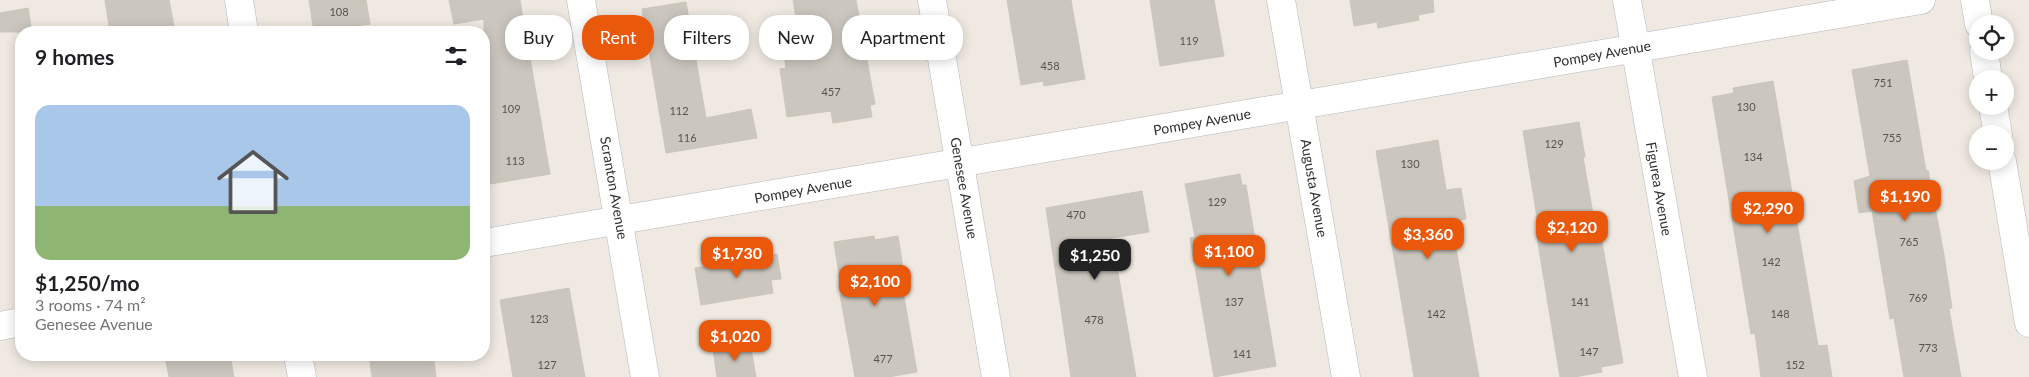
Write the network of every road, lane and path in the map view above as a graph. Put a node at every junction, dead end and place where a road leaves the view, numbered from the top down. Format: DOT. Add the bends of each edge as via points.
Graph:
graph roads {
  1 [pos="239,0"];
  2 [pos="581,0"];
  3 [pos="932,0"];
  4 [pos="1281,0"];
  5 [pos="1627,0"];
  6 [pos="1921,0"];
  7 [pos="1976,0"];
  8 [pos="1978,15"];
  9 [pos="243,26"];
  10 [pos="1635,48"];
  11 [pos="1300,105"];
  12 [pos="960,163"];
  13 [pos="2004,170"];
  14 [pos="619,221"];
  15 [pos="490,242"];
  16 [pos="15,323"];
  17 [pos="2029,323"];
  18 [pos="0,326"];
  19 [pos="299,361"];
  20 [pos="302,377"];
  21 [pos="645,377"];
  22 [pos="996,377"];
  23 [pos="1346,377"];
  24 [pos="1693,377"];
  1 -- 9 [label="street"];
  2 -- 14 [label="street, Scranton Avenue"];
  3 -- 12 [label="street, Genesee Avenue"];
  4 -- 11 [label="street, Augusta Avenue"];
  5 -- 10 [label="street, Figurea Avenue"];
  6 -- 10 [label="street, Pompey Avenue"];
  7 -- 8 [label="street"];
  10 -- 11 [label="street, Pompey Avenue"];
  10 -- 24 [label="street, Figurea Avenue"];
  11 -- 12 [label="street, Pompey Avenue"];
  11 -- 23 [label="street, Augusta Avenue"];
  12 -- 14 [label="street, Pompey Avenue"];
  12 -- 22 [label="street, Genesee Avenue"];
  13 -- 17 [label="street"];
  14 -- 15 [label="street, Pompey Avenue"];
  14 -- 21 [label="street, Scranton Avenue"];
  16 -- 18 [label="street"];
  19 -- 20 [label="street"];
}
